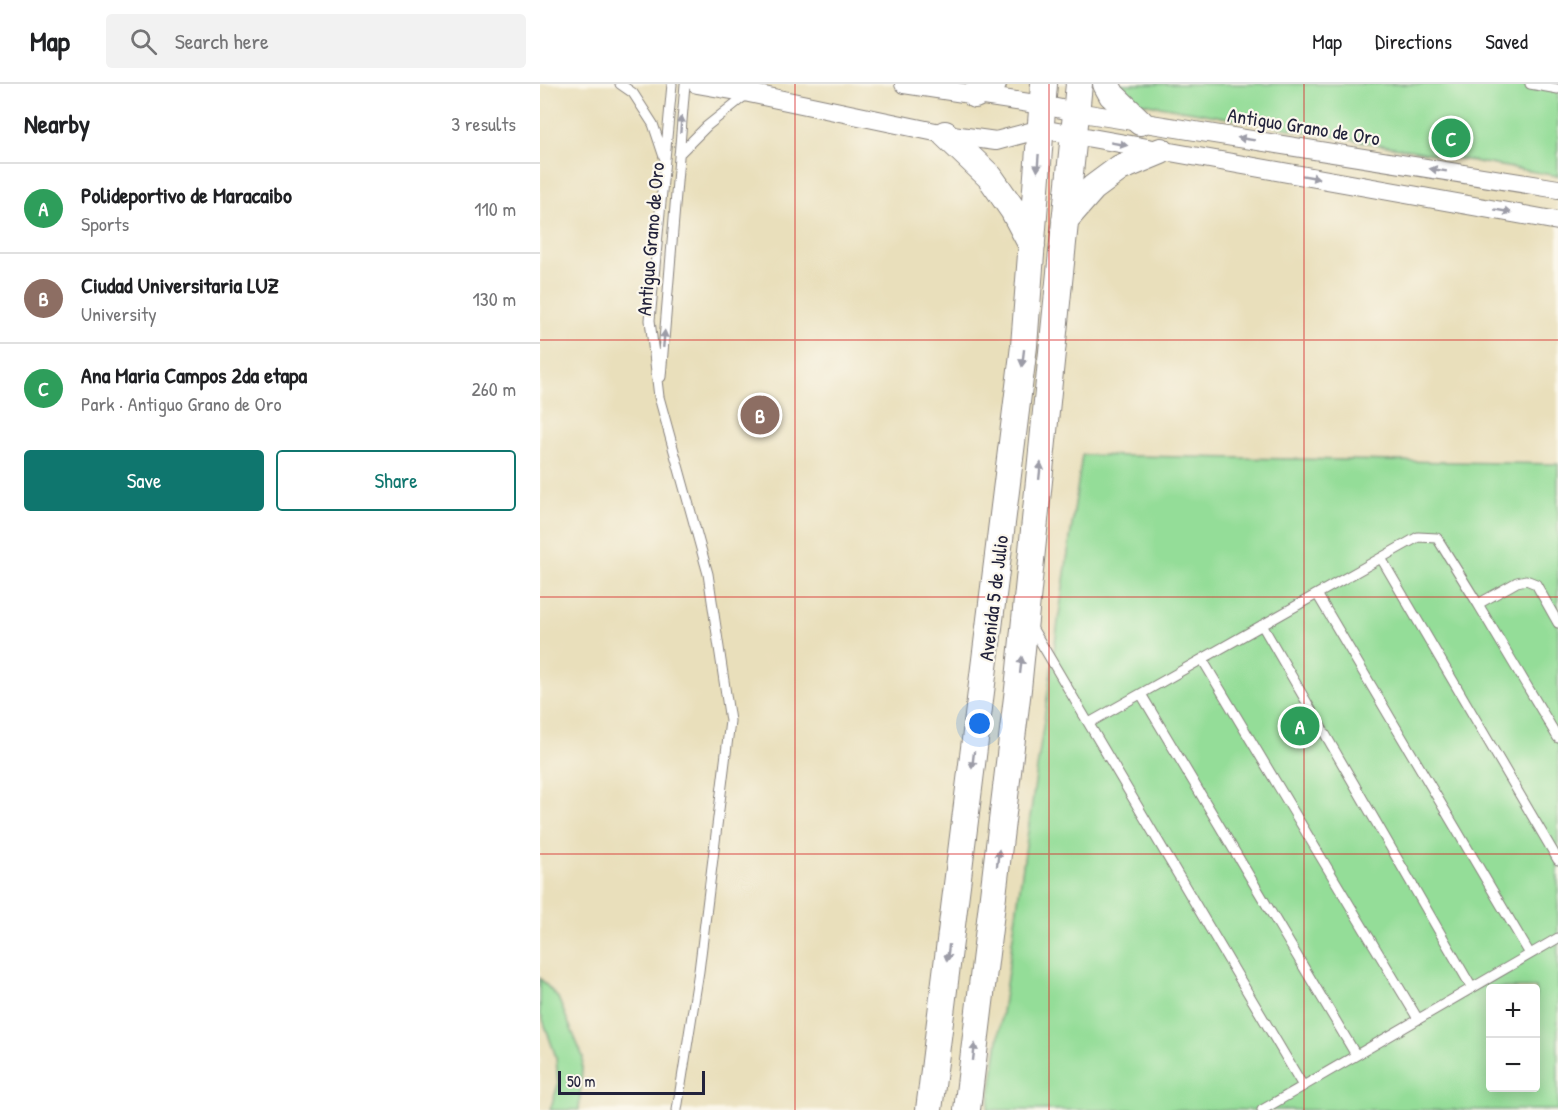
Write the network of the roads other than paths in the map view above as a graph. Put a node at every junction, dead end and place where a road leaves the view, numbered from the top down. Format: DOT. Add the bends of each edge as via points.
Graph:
graph roads {
  1 [pos="620,84"];
  2 [pos="672,84"];
  3 [pos="685,84"];
  4 [pos="698,84"];
  5 [pos="904,84"];
  6 [pos="1079,84"];
  7 [pos="1106,84"];
  8 [pos="1530,84"];
  9 [pos="984,89"];
  10 [pos="1558,89"];
  11 [pos="749,93"];
  12 [pos="1042,106"];
  13 [pos="1140,122"];
  14 [pos="1075,124"];
  15 [pos="945,134"];
  16 [pos="1161,151"];
  17 [pos="679,154"];
  18 [pos="665,161"];
  19 [pos="1558,189"];
  20 [pos="1065,220"];
  21 [pos="1558,221"];
  22 [pos="1032,246"];
  23 [pos="659,397"];
  24 [pos="1381,558"];
  25 [pos="1317,594"];
  26 [pos="1478,604"];
  27 [pos="1025,616"];
  28 [pos="1558,623"];
  29 [pos="1262,626"];
  30 [pos="1202,659"];
  31 [pos="1142,693"];
  32 [pos="1089,723"];
  33 [pos="1558,738"];
  34 [pos="1558,861"];
  35 [pos="1558,938"];
  36 [pos="1530,954"];
  37 [pos="1472,988"];
  38 [pos="1418,1019"];
  39 [pos="1356,1055"];
  40 [pos="1303,1086"];
  41 [pos="676,1110"];
  42 [pos="929,1110"];
  43 [pos="967,1110"];
  44 [pos="1262,1110"];
  1 -- 18 [label="lane" via="633,93 653,124"];
  2 -- 18 [label="lane"];
  17 -- 3 [label="lane, Antiguo Grano de Oro, one-way"];
  4 -- 11 [label="street"];
  5 -- 9 [label="street, Antiguo Grano de Oro"];
  6 -- 14 [label="main road, Avenida 5 de Julio"];
  7 -- 13 [label="main road"];
  8 -- 10 [label="lane"];
  9 -- 12 [label="street, Antiguo Grano de Oro"];
  11 -- 15 [label="street"];
  11 -- 17 [label="lane"];
  12 -- 14 [label="street, Antiguo Grano de Oro"];
  12 -- 15 [label="street" via="996,141"];
  12 -- 22 [label="main road, Avenida 5 de Julio, one-way"];
  13 -- 14 [label="street, Antiguo Grano de Oro"];
  19 -- 13 [label="street, Antiguo Grano de Oro, one-way"];
  14 -- 16 [label="street, one-way"];
  14 -- 20 [label="main road, Avenida 5 de Julio"];
  15 -- 22 [label="main road" via="990,177"];
  16 -- 20 [label="main road" via="1120,168 1093,188"];
  16 -- 21 [label="street, one-way"];
  23 -- 17 [label="lane, Antiguo Grano de Oro, one-way"];
  18 -- 23 [label="lane" via="650,320"];
  27 -- 20 [label="main road, Avenida 5 de Julio, one-way"];
  22 -- 42 [label="main road, Avenida 5 de Julio, one-way" via="1024,346"];
  23 -- 41 [label="lane" via="708,574 730,721 699,971"];
  24 -- 25 [label="lane"];
  24 -- 26 [label="lane" via="1418,537 1437,538"];
  24 -- 34 [label="lane"];
  25 -- 29 [label="lane"];
  25 -- 36 [label="lane"];
  26 -- 28 [label="lane" via="1526,580 1536,584"];
  26 -- 33 [label="lane"];
  27 -- 32 [label="lane"];
  43 -- 27 [label="main road, Avenida 5 de Julio, one-way"];
  29 -- 30 [label="lane"];
  29 -- 37 [label="lane"];
  30 -- 31 [label="lane"];
  30 -- 38 [label="lane"];
  31 -- 32 [label="lane"];
  31 -- 39 [label="lane"];
  32 -- 40 [label="lane"];
  35 -- 36 [label="lane"];
  36 -- 37 [label="lane"];
  37 -- 38 [label="lane"];
  38 -- 39 [label="lane"];
  39 -- 40 [label="lane"];
  40 -- 44 [label="lane"];
}
